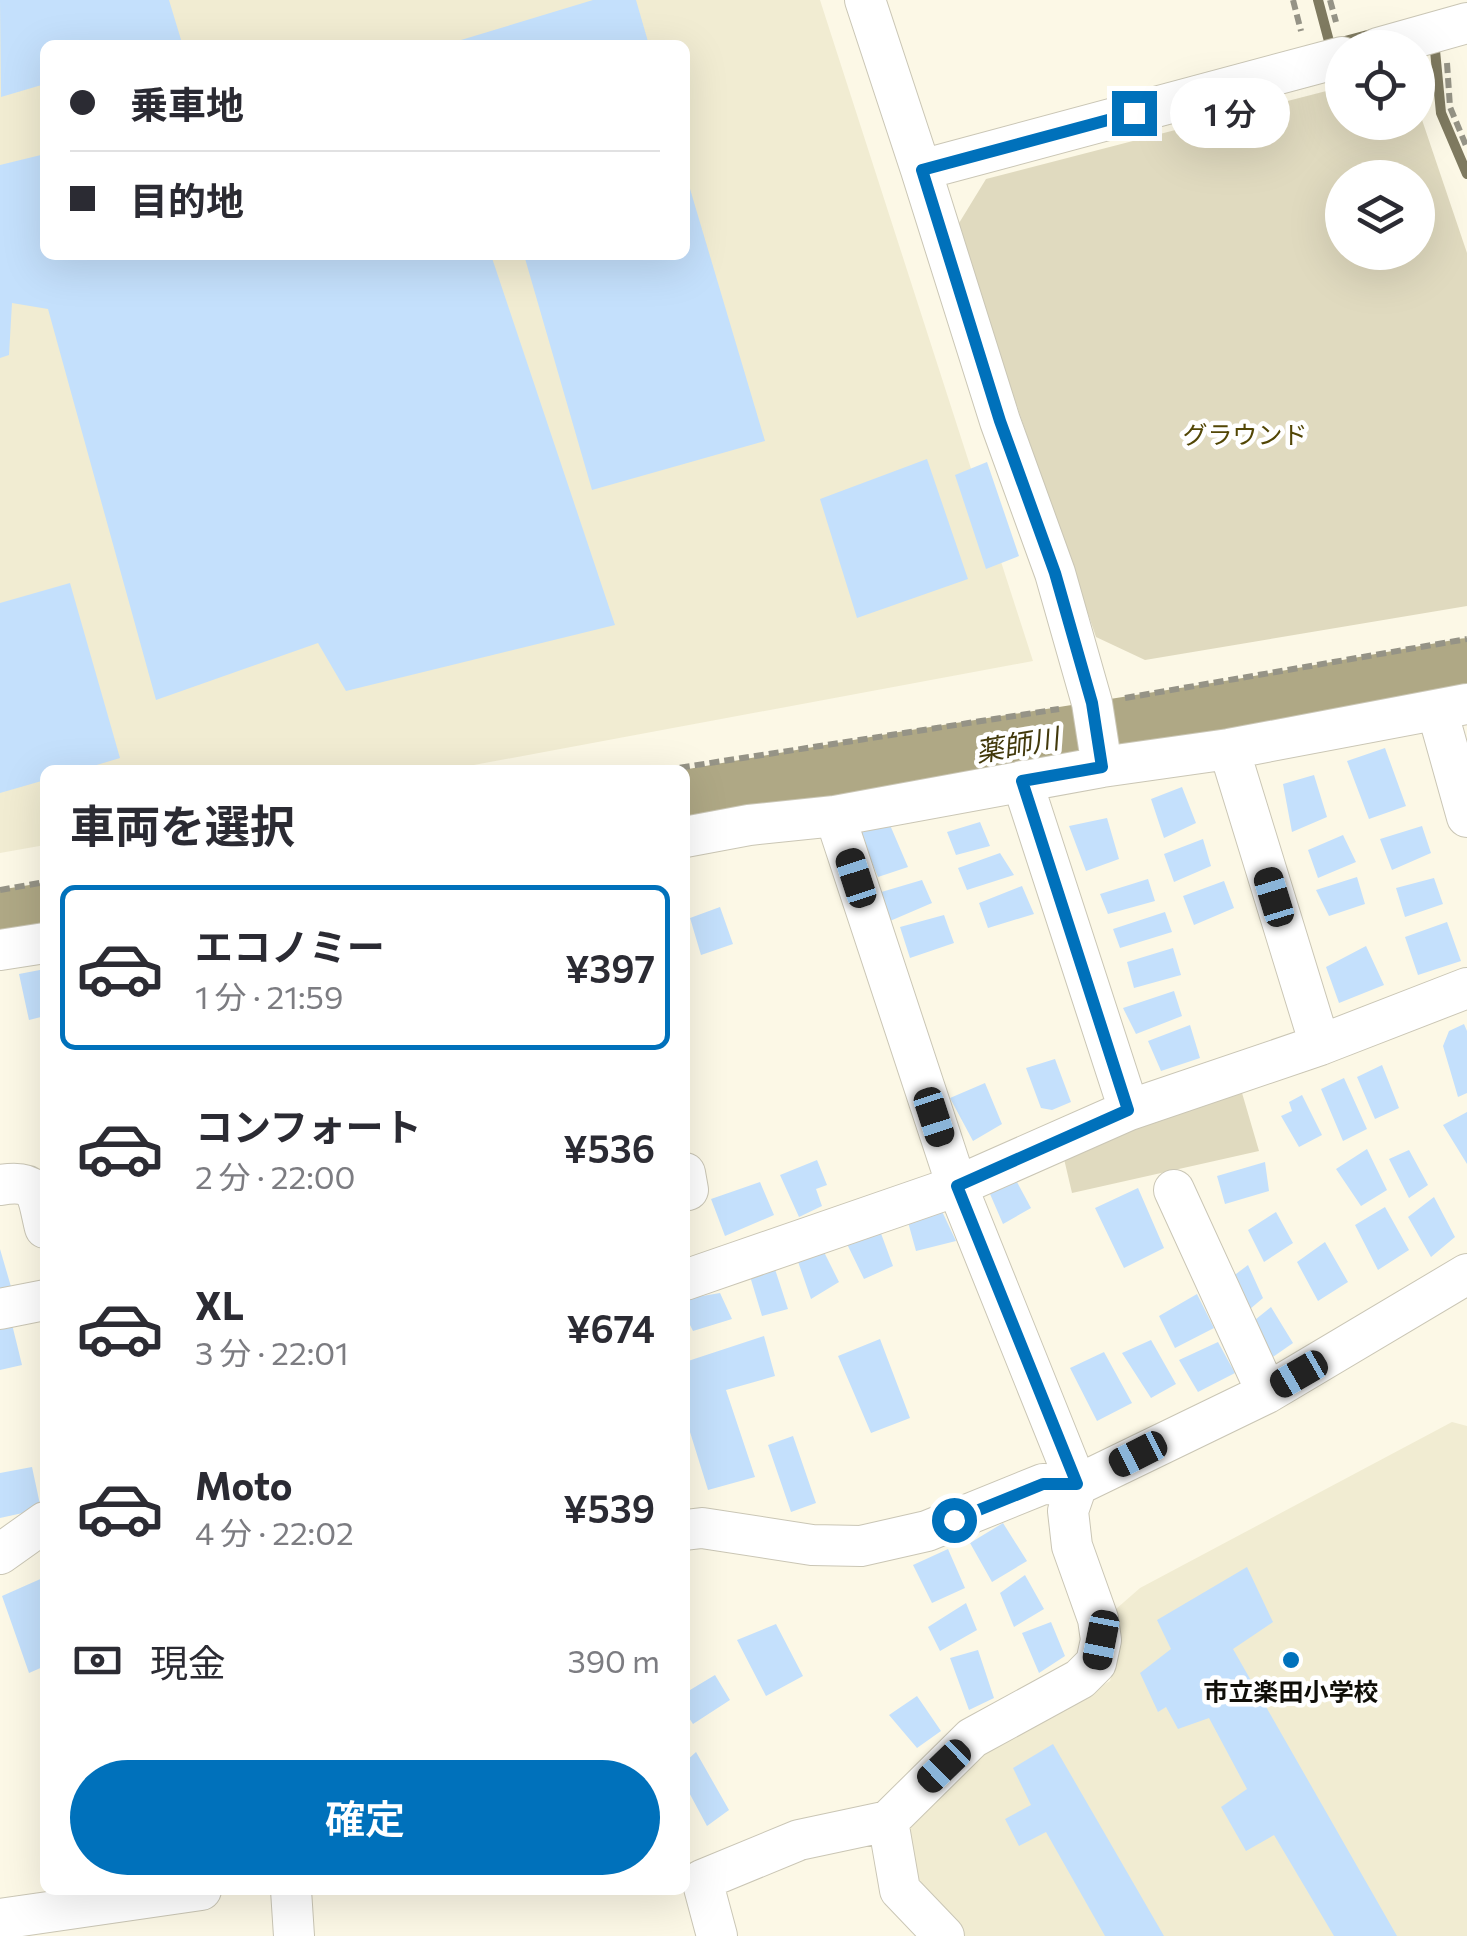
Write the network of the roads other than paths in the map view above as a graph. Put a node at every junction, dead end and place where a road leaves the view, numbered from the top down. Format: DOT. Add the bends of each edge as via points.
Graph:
graph roads {
  1 [pos="865,0"];
  2 [pos="1325,62"];
  3 [pos="922,170"];
  4 [pos="1452,707"];
  5 [pos="1229,748"];
  6 [pos="1101,759"];
  7 [pos="1022,781"];
  8 [pos="835,816"];
  9 [pos="1467,817"];
  10 [pos="690,837"];
  11 [pos="40,944"];
  12 [pos="0,950"];
  13 [pos="1467,988"];
  14 [pos="1320,1045"];
  15 [pos="1128,1110"];
  16 [pos="0,1186"];
  17 [pos="957,1186"];
  18 [pos="1174,1190"];
  19 [pos="40,1205"];
  20 [pos="1467,1274"];
  21 [pos="690,1278"];
  22 [pos="40,1301"];
  23 [pos="0,1310"];
  24 [pos="1267,1392"];
  25 [pos="1077,1484"];
  26 [pos="40,1526"];
  27 [pos="690,1529"];
  28 [pos="0,1554"];
  29 [pos="888,1821"];
  30 [pos="694,1866"];
  31 [pos="167,1895"];
  32 [pos="291,1895"];
  33 [pos="0,1920"];
  34 [pos="294,1936"];
  35 [pos="717,1936"];
  36 [pos="944,1936"];
  1 -- 3 [label="street"];
  2 -- 3 [label="street"];
  3 -- 6 [label="street" via="1055,573"];
  4 -- 5 [label="street"];
  4 -- 9 [label="street"];
  5 -- 6 [label="street"];
  5 -- 14 [label="street"];
  6 -- 7 [label="street"];
  7 -- 8 [label="street"];
  7 -- 15 [label="street"];
  8 -- 10 [label="street"];
  8 -- 17 [label="street"];
  11 -- 12 [label="street"];
  13 -- 14 [label="street"];
  14 -- 15 [label="street"];
  15 -- 17 [label="street"];
  16 -- 19 [label="street" via="29,1185"];
  17 -- 21 [label="street"];
  17 -- 25 [label="street"];
  18 -- 24 [label="street"];
  20 -- 24 [label="street"];
  22 -- 23 [label="street"];
  24 -- 25 [label="street"];
  25 -- 27 [label="street" via="1043,1484 926,1531 861,1546"];
  25 -- 29 [label="street" via="1068,1511 1072,1546 1098,1619 1096,1663 1080,1679 972,1738"];
  26 -- 28 [label="street"];
  29 -- 30 [label="street"];
  29 -- 36 [label="street" via="900,1890"];
  30 -- 35 [label="street"];
  31 -- 33 [label="street"];
  32 -- 34 [label="street"];
}
